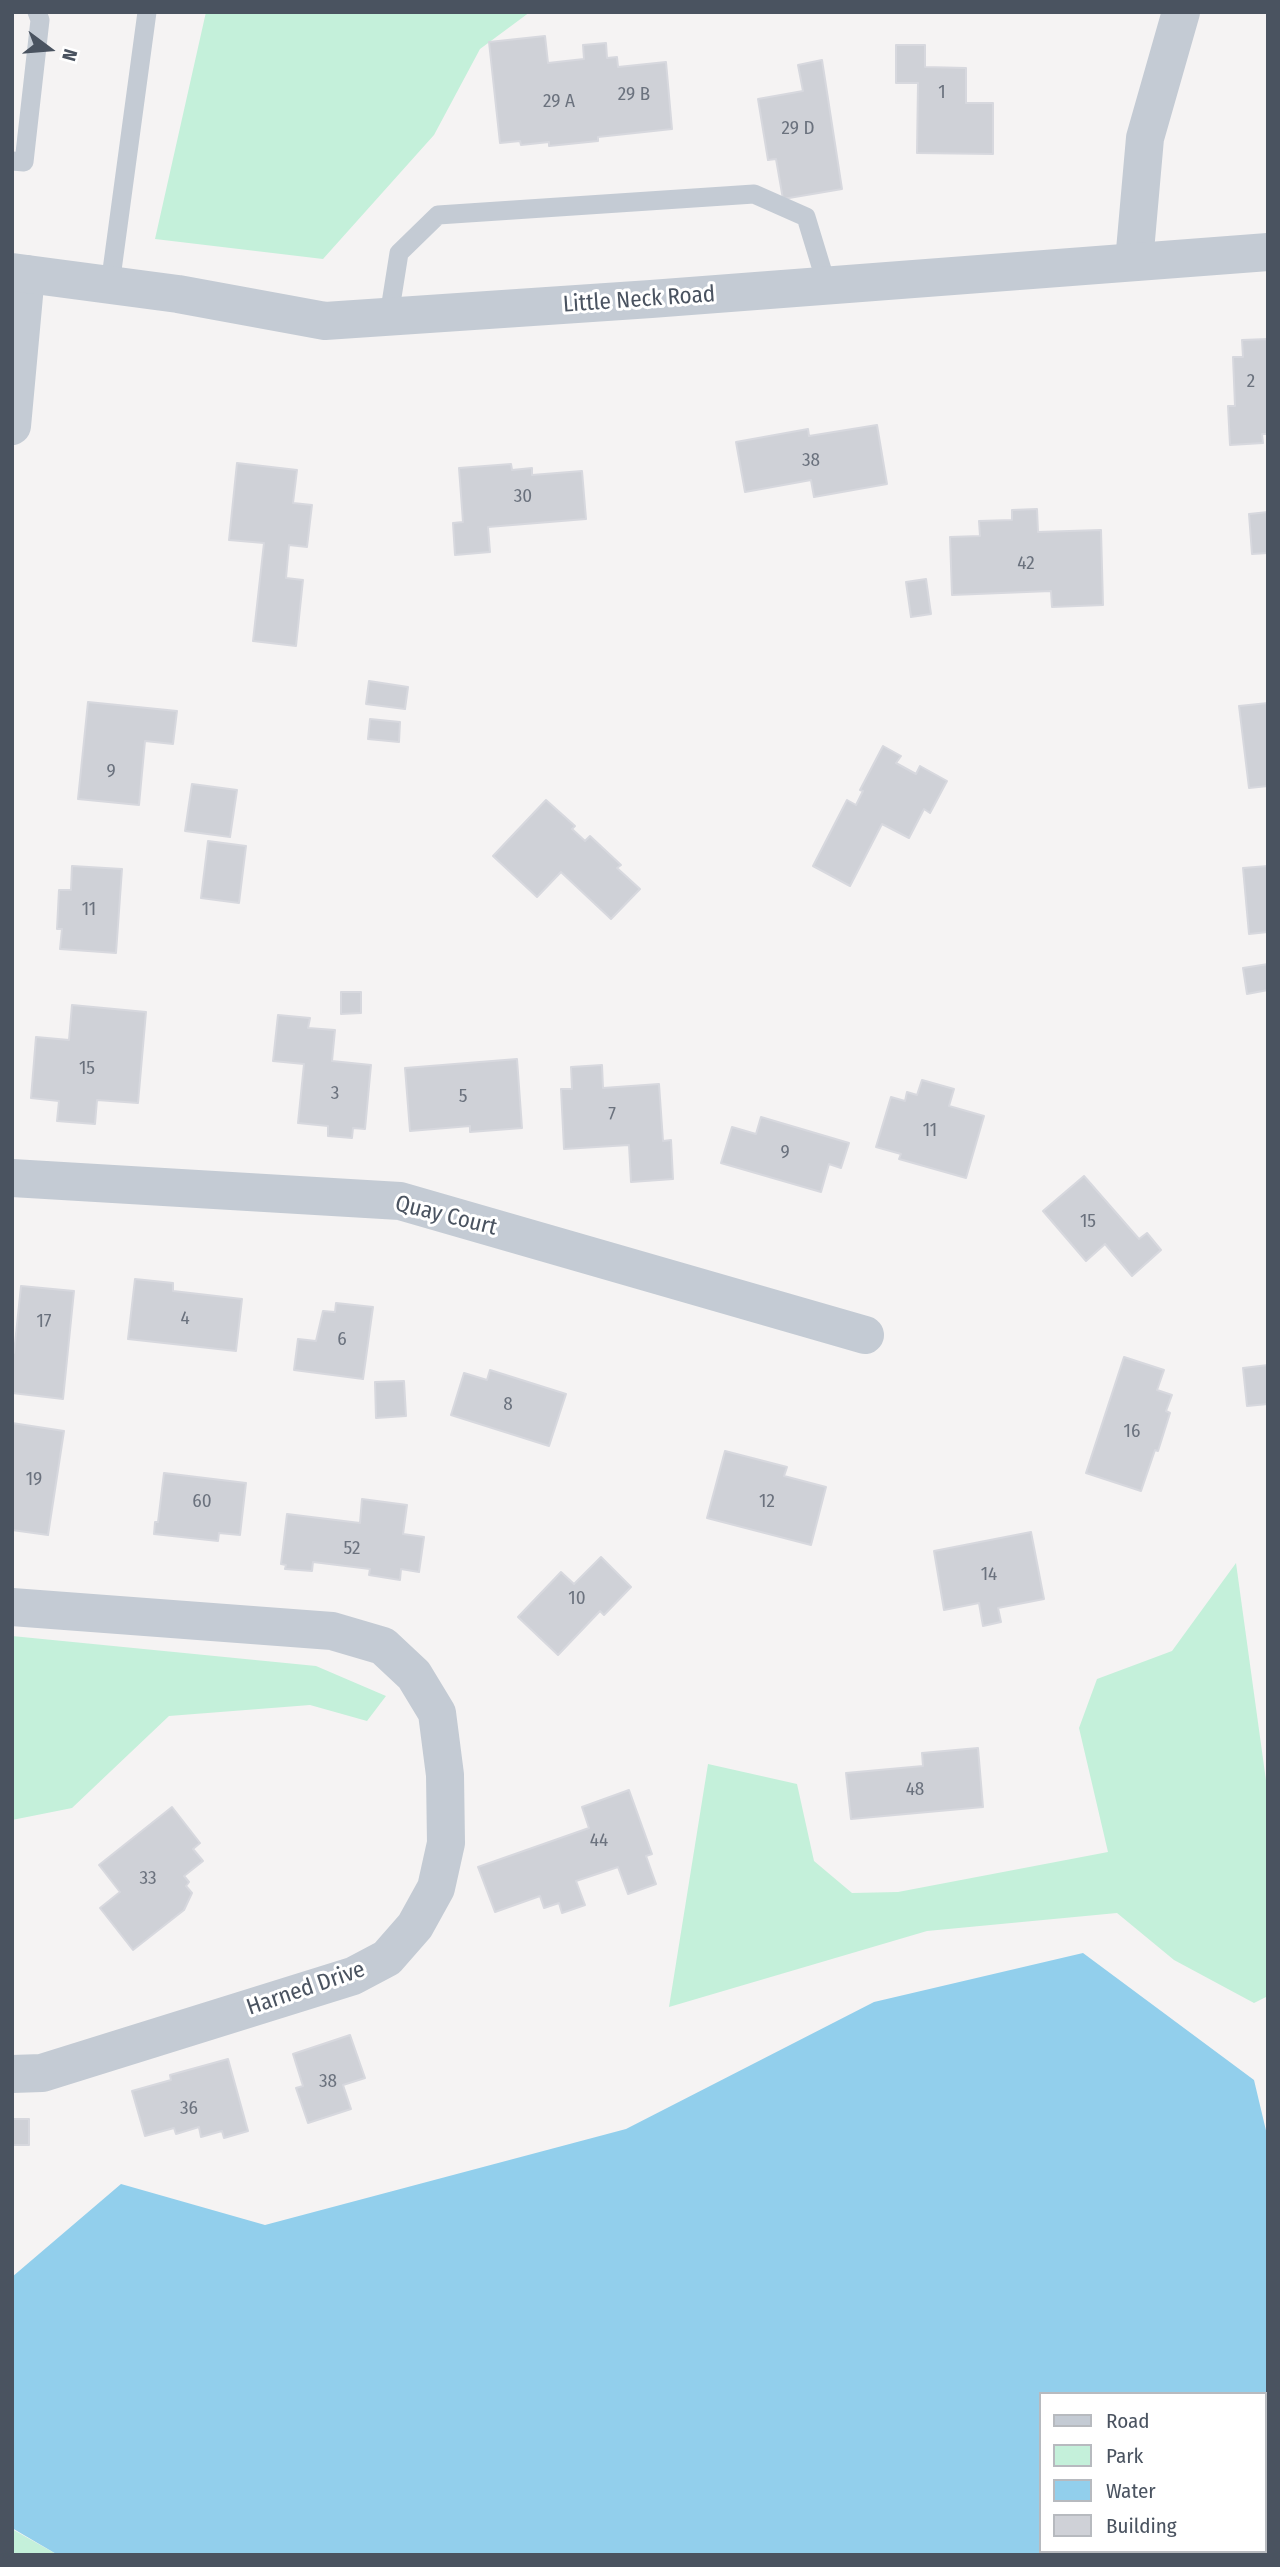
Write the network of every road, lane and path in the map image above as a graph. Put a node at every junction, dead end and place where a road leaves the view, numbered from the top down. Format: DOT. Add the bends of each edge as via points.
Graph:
graph roads {
  1 [pos="37,12"];
  2 [pos="147,12"];
  3 [pos="1181,12"];
  4 [pos="12,161"];
  5 [pos="1268,252"];
  6 [pos="1134,262"];
  7 [pos="19,273"];
  8 [pos="110,285"];
  9 [pos="827,286"];
  10 [pos="389,316"];
  11 [pos="12,426"];
  12 [pos="12,1178"];
  13 [pos="865,1335"];
  14 [pos="12,1607"];
  15 [pos="12,2074"];
  1 -- 4 [label="lane" via="40,20 24,162"];
  2 -- 8 [label="lane"];
  3 -- 6 [label="street" via="1145,138"];
  5 -- 6 [label="street, Little Neck Road"];
  6 -- 9 [label="street, Little Neck Road"];
  7 -- 8 [label="street, Little Neck Road"];
  7 -- 11 [label="street"];
  8 -- 10 [label="street, Little Neck Road" via="325,321"];
  9 -- 10 [label="street, Little Neck Road"];
  9 -- 10 [label="lane" via="806,217 754,194 439,215 399,253"];
  12 -- 13 [label="street, Quay Court" via="400,1201"];
  14 -- 15 [label="street, Harned Drive" via="332,1631 383,1646 414,1675 437,1713 445,1775 446,1843 436,1888 415,1926 387,1958 354,1976 42,2073"];
}
